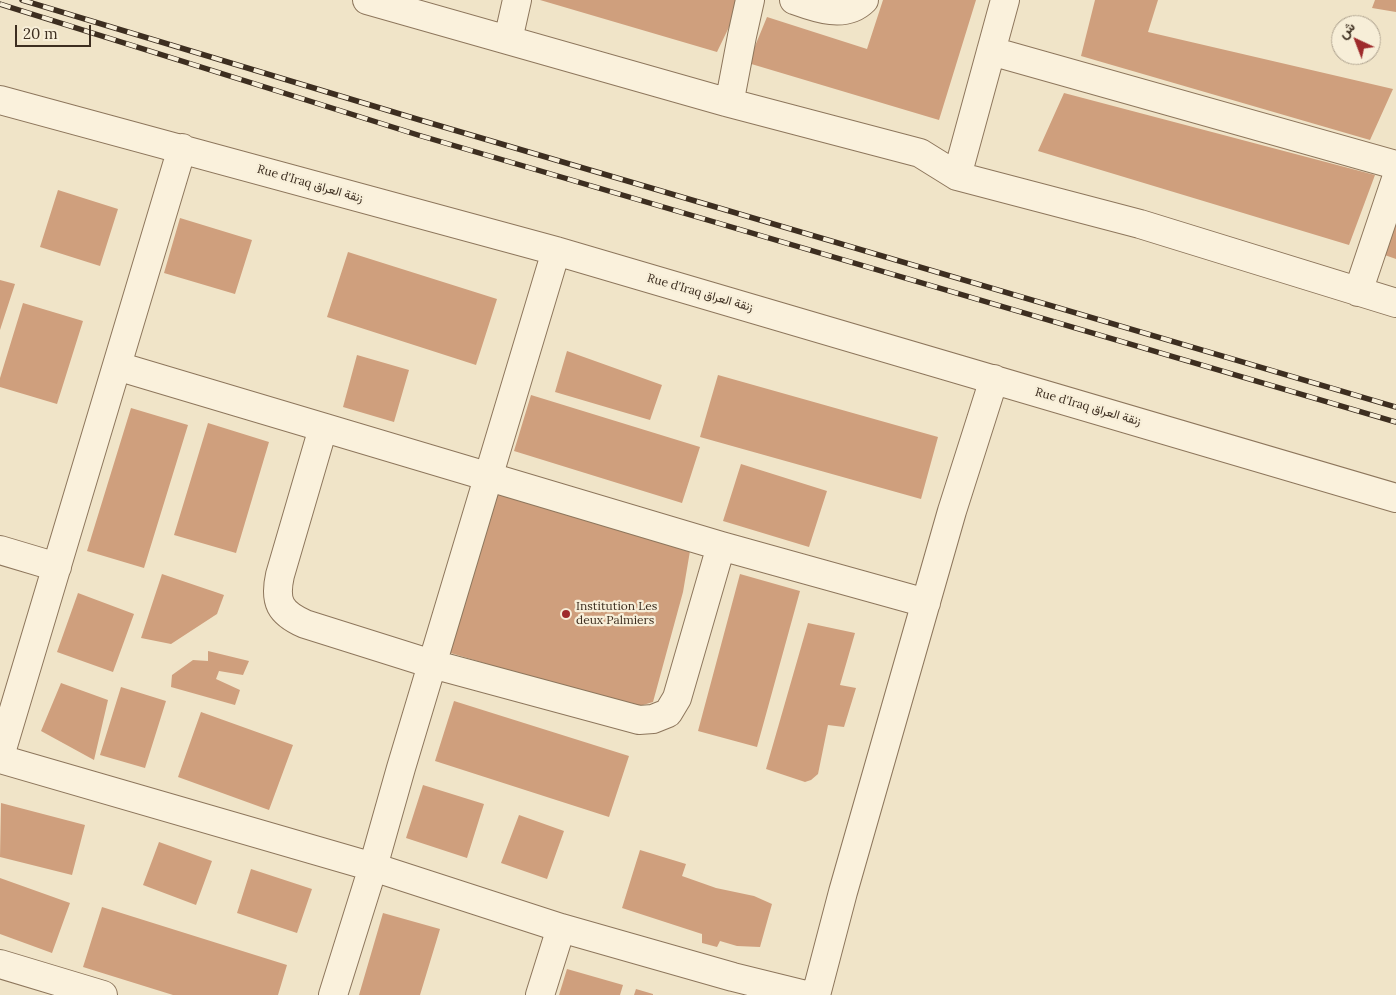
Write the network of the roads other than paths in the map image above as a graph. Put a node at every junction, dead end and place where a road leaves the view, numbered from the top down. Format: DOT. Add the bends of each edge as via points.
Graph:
graph roads {
  1 [pos="366,0"];
  2 [pos="518,0"];
  3 [pos="750,0"];
  4 [pos="794,0"];
  5 [pos="864,0"];
  6 [pos="1005,0"];
  7 [pos="508,40"];
  8 [pos="991,51"];
  9 [pos="0,100"];
  10 [pos="726,102"];
  11 [pos="182,148"];
  12 [pos="1396,165"];
  13 [pos="957,176"];
  14 [pos="1396,179"];
  15 [pos="556,251"];
  16 [pos="1358,292"];
  17 [pos="1396,303"];
  18 [pos="118,366"];
  19 [pos="994,379"];
  20 [pos="323,428"];
  21 [pos="490,477"];
  22 [pos="1396,498"];
  23 [pos="721,546"];
  24 [pos="0,550"];
  25 [pos="57,567"];
  26 [pos="926,603"];
  27 [pos="432,664"];
  28 [pos="0,758"];
  29 [pos="373,868"];
  30 [pos="561,928"];
  31 [pos="0,964"];
  32 [pos="730,986"];
  33 [pos="104,995"];
  34 [pos="333,995"];
  35 [pos="540,995"];
  36 [pos="806,995"];
  37 [pos="816,995"];
  1 -- 7 [label="street"];
  2 -- 7 [label="street"];
  3 -- 10 [label="street" via="731,94"];
  4 -- 5 [label="street" via="818,9 848,10"];
  6 -- 8 [label="street"];
  7 -- 10 [label="street"];
  8 -- 12 [label="street"];
  8 -- 13 [label="street"];
  9 -- 11 [label="street, Rue d'Iraq زنقة العراق"];
  10 -- 13 [label="street" via="920,153"];
  11 -- 15 [label="street, Rue d'Iraq زنقة العراق"];
  11 -- 18 [label="street"];
  13 -- 16 [label="street" via="1140,224"];
  14 -- 16 [label="street"];
  15 -- 19 [label="street, Rue d'Iraq زنقة العراق"];
  15 -- 21 [label="street"];
  16 -- 17 [label="street"];
  18 -- 20 [label="street"];
  18 -- 25 [label="street"];
  19 -- 22 [label="street, Rue d'Iraq زنقة العراق"];
  19 -- 26 [label="street"];
  20 -- 21 [label="street"];
  20 -- 27 [label="street" via="280,576 277,596 282,609 290,618 305,624"];
  21 -- 23 [label="street"];
  21 -- 27 [label="street"];
  23 -- 26 [label="street"];
  23 -- 27 [label="street" via="682,686 668,713 639,720"];
  24 -- 25 [label="street"];
  25 -- 28 [label="street"];
  26 -- 37 [label="street"];
  27 -- 29 [label="street"];
  28 -- 29 [label="street"];
  29 -- 30 [label="street"];
  29 -- 34 [label="street"];
  30 -- 32 [label="street"];
  30 -- 35 [label="street"];
  31 -- 33 [label="street"];
  32 -- 36 [label="street"];
}
